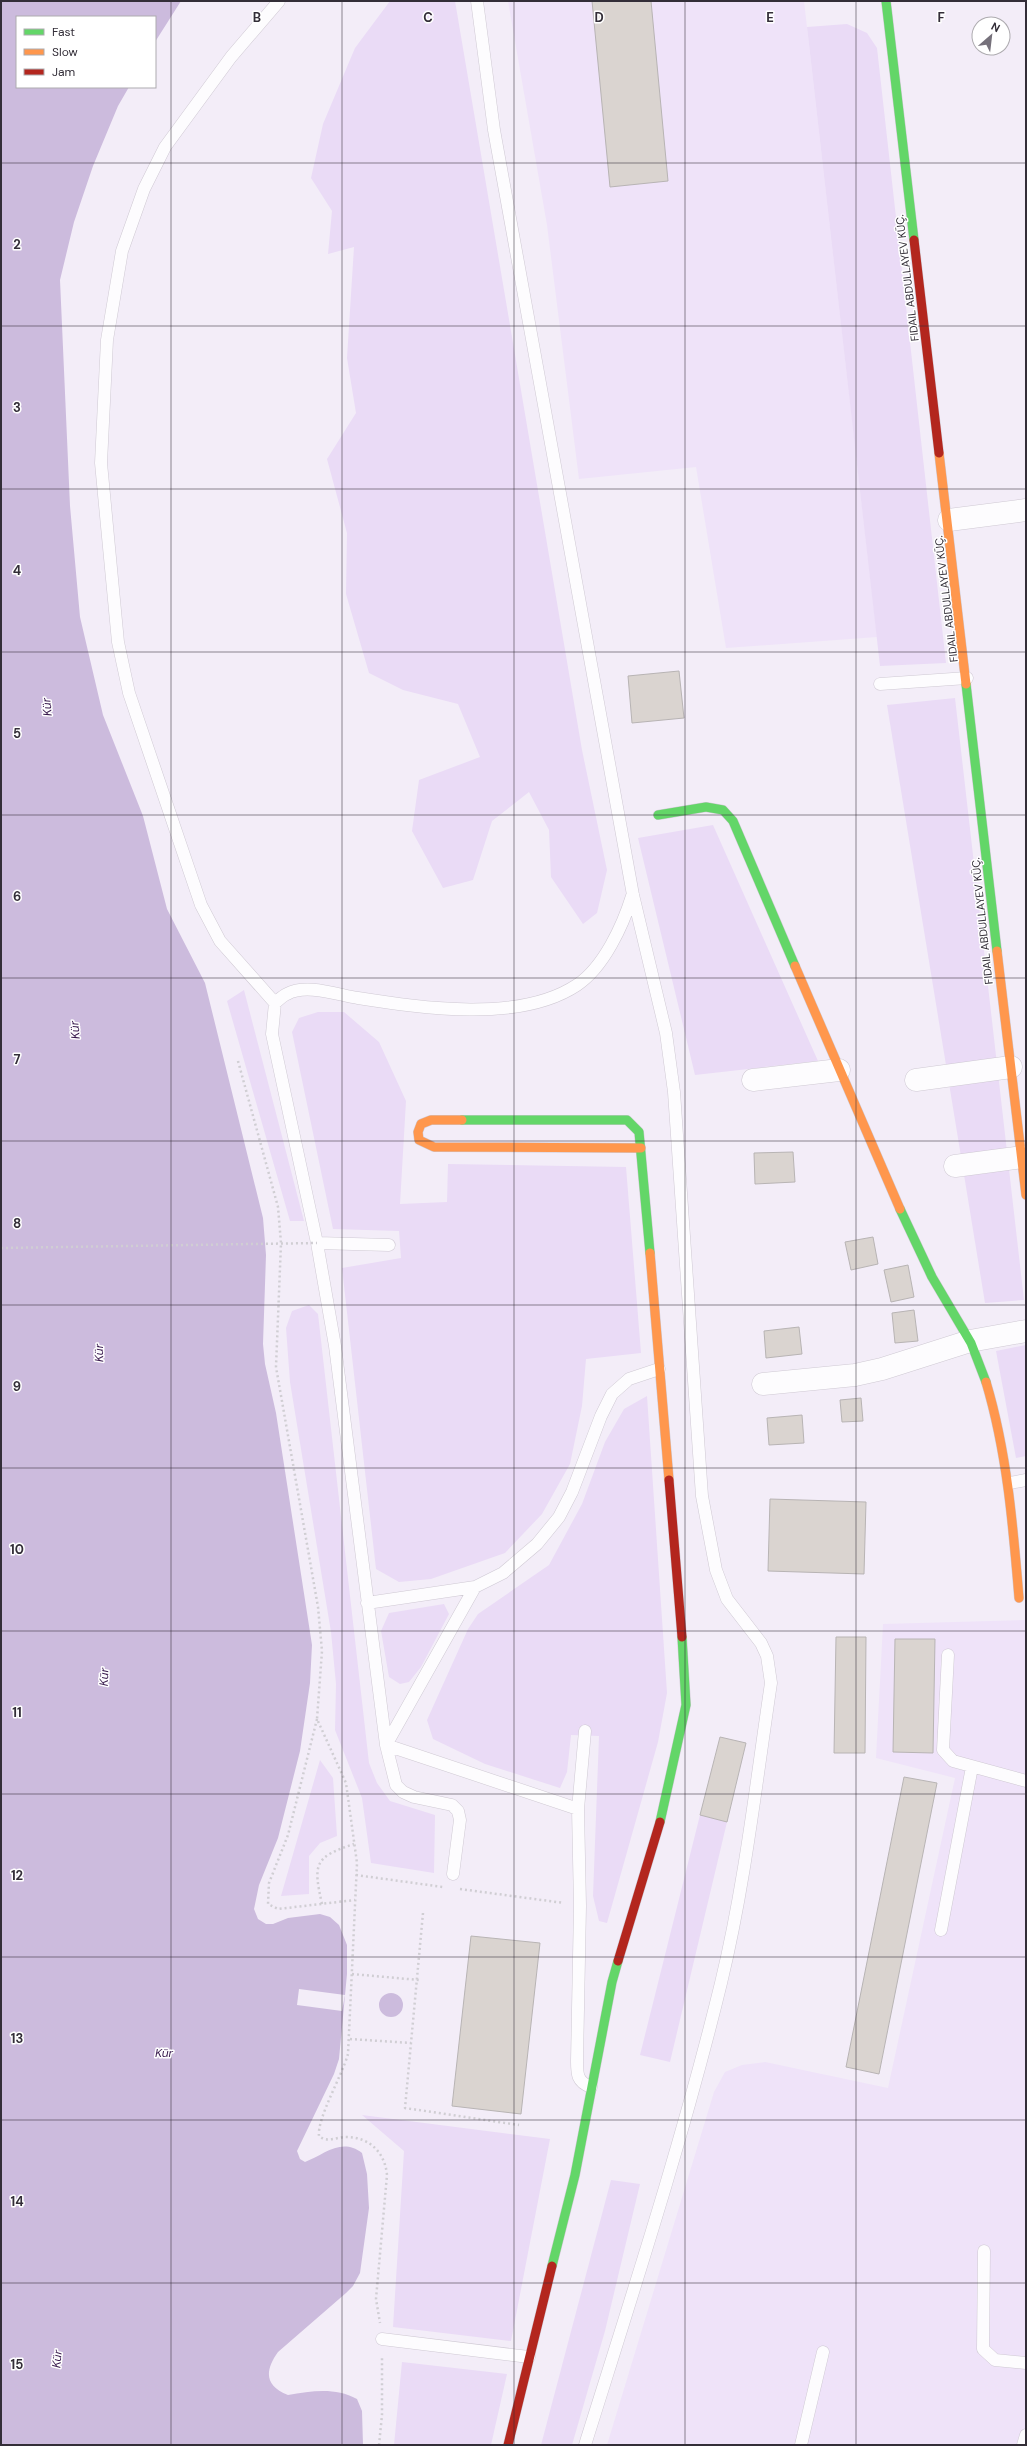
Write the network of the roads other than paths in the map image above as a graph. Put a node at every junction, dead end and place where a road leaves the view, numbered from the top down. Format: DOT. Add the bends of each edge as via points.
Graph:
graph roads {
  1 [pos="279,1"];
  2 [pos="477,1"];
  3 [pos="886,1"];
  4 [pos="1026,510"];
  5 [pos="949,520"];
  6 [pos="967,678"];
  7 [pos="880,684"];
  8 [pos="658,815"];
  9 [pos="633,895"];
  10 [pos="275,1004"];
  11 [pos="1011,1067"];
  12 [pos="839,1070"];
  13 [pos="752,1080"];
  14 [pos="916,1080"];
  15 [pos="641,1148"];
  16 [pos="1022,1157"];
  17 [pos="955,1166"];
  18 [pos="1026,1196"];
  19 [pos="317,1243"];
  20 [pos="389,1245"];
  21 [pos="1026,1331"];
  22 [pos="970,1341"];
  23 [pos="659,1369"];
  24 [pos="763,1384"];
  25 [pos="1026,1480"];
  26 [pos="1010,1483"];
  27 [pos="475,1587"];
  28 [pos="1020,1598"];
  29 [pos="367,1603"];
  30 [pos="948,1655"];
  31 [pos="585,1731"];
  32 [pos="386,1745"];
  33 [pos="972,1766"];
  34 [pos="1026,1781"];
  35 [pos="578,1809"];
  36 [pos="453,1874"];
  37 [pos="941,1930"];
  38 [pos="591,2087"];
  39 [pos="984,2251"];
  40 [pos="382,2339"];
  41 [pos="823,2352"];
  42 [pos="529,2357"];
  43 [pos="1026,2363"];
  44 [pos="1026,2435"];
  45 [pos="508,2445"];
  46 [pos="585,2445"];
  47 [pos="801,2445"];
  48 [pos="1023,2445"];
  1 -- 10 [label="lane" via="231,57 169,141 144,189 122,251 109,332 101,463 118,642 129,692 201,905 220,941"];
  2 -- 9 [label="lane" via="494,130"];
  3 -- 5 [label="street, FIDAIL ABDULLAYEV KÜÇ."];
  4 -- 5 [label="street"];
  5 -- 6 [label="street, FIDAIL ABDULLAYEV KÜÇ."];
  6 -- 7 [label="lane"];
  6 -- 11 [label="street, FIDAIL ABDULLAYEV KÜÇ."];
  8 -- 12 [label="street" via="706,807 723,810 733,821"];
  9 -- 10 [label="lane" via="623,924 600,961 578,984 543,1000 510,1007 463,1009 406,1005 308,990 287,993"];
  9 -- 46 [label="lane" via="666,1033 674,1092 702,1496 716,1570 727,1599 761,1643 767,1656 771,1683 744,1869 721,1982 673,2159"];
  10 -- 19 [label="lane" via="272,1034"];
  11 -- 14 [label="street"];
  11 -- 16 [label="street, FIDAIL ABDULLAYEV KÜÇ."];
  12 -- 13 [label="street"];
  12 -- 22 [label="street" via="914,1242"];
  15 -- 15 [label="street" via="639,1132 627,1120 431,1120 421,1124 418,1132 420,1140 434,1147"];
  15 -- 23 [label="street"];
  16 -- 17 [label="street"];
  16 -- 18 [label="street, FIDAIL ABDULLAYEV KÜÇ."];
  19 -- 20 [label="lane"];
  19 -- 29 [label="lane" via="335,1346"];
  21 -- 22 [label="street"];
  22 -- 24 [label="street" via="882,1369 854,1375"];
  22 -- 26 [label="street" via="991,1399"];
  23 -- 27 [label="lane" via="629,1379 612,1394 572,1492 559,1517 537,1544 503,1573"];
  23 -- 38 [label="street" via="686,1680 686,1705 664,1809 612,1982"];
  25 -- 26 [label="lane"];
  26 -- 28 [label="street"];
  27 -- 29 [label="lane"];
  27 -- 32 [label="lane"];
  29 -- 32 [label="lane"];
  30 -- 33 [label="lane" via="943,1750 953,1761"];
  31 -- 35 [label="lane"];
  32 -- 35 [label="lane"];
  32 -- 36 [label="lane" via="392,1778 403,1792 452,1805 458,1811 460,1820"];
  33 -- 34 [label="lane"];
  33 -- 37 [label="lane"];
  35 -- 38 [label="lane" via="580,1906 576,2061 578,2077 582,2084"];
  38 -- 42 [label="street" via="575,2175"];
  39 -- 43 [label="lane" via="983,2349 995,2360"];
  40 -- 42 [label="lane"];
  41 -- 47 [label="lane"];
  42 -- 45 [label="street"];
  44 -- 48 [label="lane"];
}
